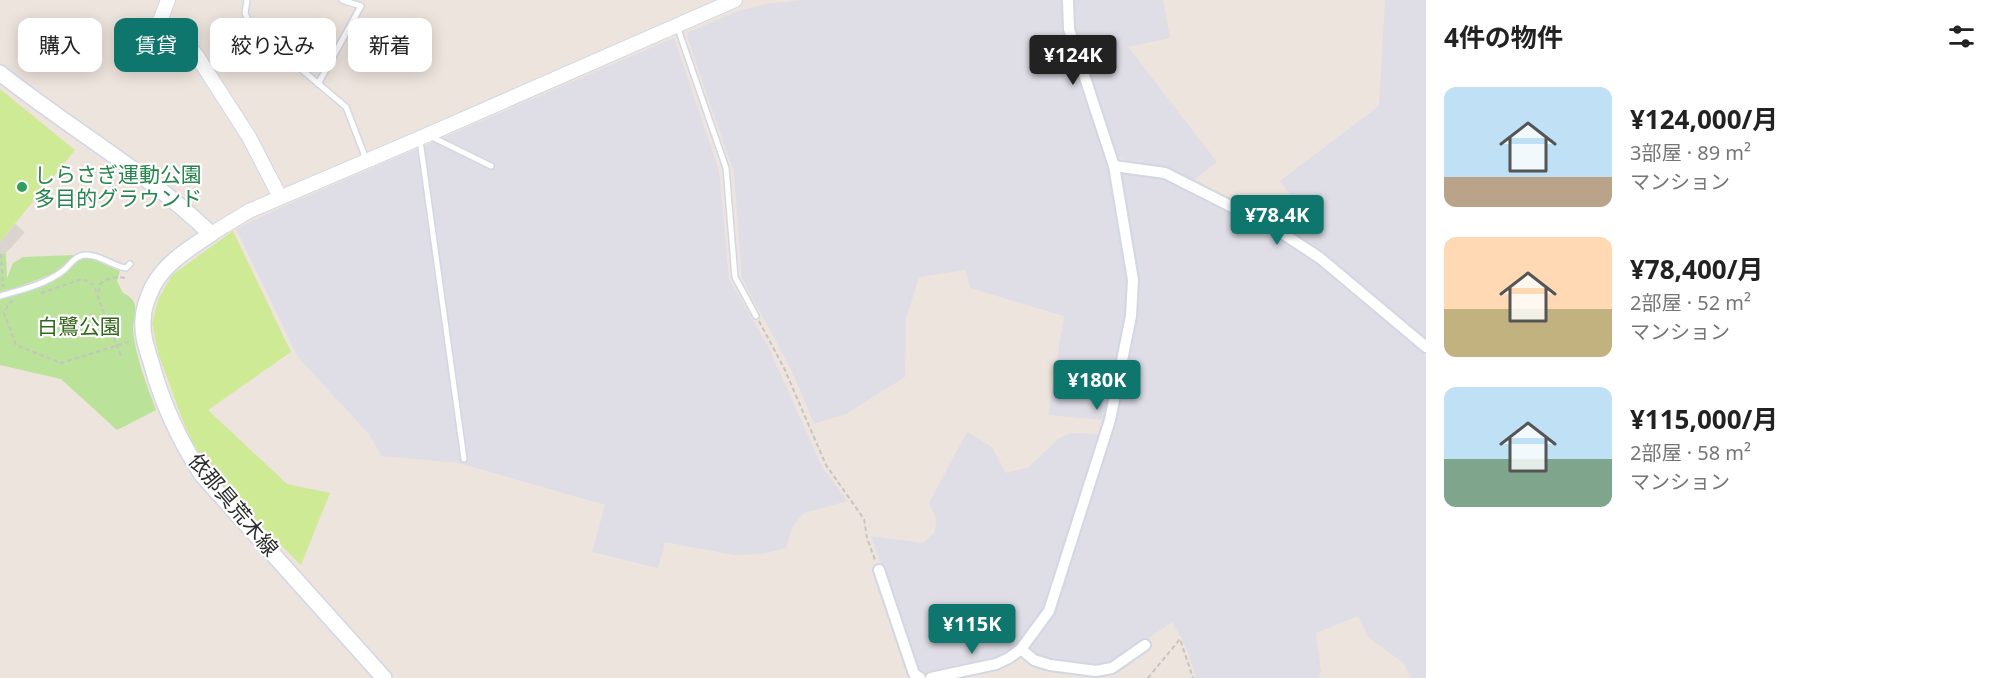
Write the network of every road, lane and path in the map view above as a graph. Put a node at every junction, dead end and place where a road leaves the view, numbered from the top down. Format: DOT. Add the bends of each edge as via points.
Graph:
graph roads {
  1 [pos="168,0"];
  2 [pos="247,0"];
  3 [pos="342,0"];
  4 [pos="735,0"];
  5 [pos="1068,0"];
  6 [pos="677,26"];
  7 [pos="0,73"];
  8 [pos="318,84"];
  9 [pos="424,136"];
  10 [pos="367,161"];
  11 [pos="490,166"];
  12 [pos="1114,166"];
  13 [pos="280,197"];
  14 [pos="211,234"];
  15 [pos="1,254"];
  16 [pos="129,264"];
  17 [pos="125,278"];
  18 [pos="0,281"];
  19 [pos="33,295"];
  20 [pos="99,295"];
  21 [pos="0,297"];
  22 [pos="15,301"];
  23 [pos="756,316"];
  24 [pos="138,339"];
  25 [pos="117,346"];
  26 [pos="1426,347"];
  27 [pos="121,356"];
  28 [pos="464,459"];
  29 [pos="879,570"];
  30 [pos="1145,645"];
  31 [pos="1021,649"];
  32 [pos="384,678"];
  33 [pos="920,678"];
  34 [pos="931,678"];
  35 [pos="1148,678"];
  36 [pos="1193,678"];
  1 -- 13 [label="street" via="158,26 185,42 197,56 249,137"];
  2 -- 8 [label="lane" via="245,13 251,27"];
  3 -- 8 [label="lane" via="361,6"];
  4 -- 6 [label="street"];
  5 -- 12 [label="street" via="1069,29"];
  6 -- 9 [label="street"];
  6 -- 23 [label="lane" via="726,168 735,277"];
  7 -- 14 [label="main road" via="142,176"];
  8 -- 10 [label="lane" via="346,107"];
  9 -- 10 [label="street"];
  9 -- 11 [label="lane"];
  9 -- 28 [label="lane"];
  10 -- 13 [label="street"];
  12 -- 26 [label="street" via="1165,174 1276,229 1320,258"];
  12 -- 31 [label="street" via="1133,280 1131,316 1110,420 1049,611"];
  13 -- 14 [label="street" via="235,217"];
  14 -- 32 [label="main road, 依那具荒木線" via="161,274 142,318 168,412 202,475"];
  15 -- 18 [label="path"];
  16 -- 21 [label="lane" via="119,267 92,256 81,256 53,277"];
  17 -- 20 [label="path" via="107,279 100,284"];
  19 -- 20 [label="path" via="82,279 93,284"];
  20 -- 25 [label="path"];
  22 -- 25 [label="path" via="9,303 4,313 16,345 61,363"];
  23 -- 29 [label="path" via="784,368 826,465 864,519"];
  24 -- 25 [label="path"];
  25 -- 27 [label="path"];
  29 -- 33 [label="street" via="914,674"];
  30 -- 31 [label="street" via="1112,668 1096,671 1050,665 1034,660"];
  31 -- 34 [label="street" via="996,664"];
  35 -- 36 [label="path" via="1180,639"];
}
